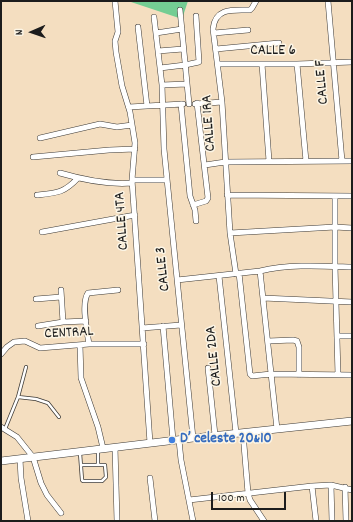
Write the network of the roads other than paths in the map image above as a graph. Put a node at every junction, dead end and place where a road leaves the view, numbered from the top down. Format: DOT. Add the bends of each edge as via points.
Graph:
graph roads {
  1 [pos="115,1"];
  2 [pos="256,1"];
  3 [pos="328,1"];
  4 [pos="180,10"];
  5 [pos="196,16"];
  6 [pos="154,17"];
  7 [pos="138,27"];
  8 [pos="182,29"];
  9 [pos="248,30"];
  10 [pos="156,33"];
  11 [pos="214,34"];
  12 [pos="279,43"];
  13 [pos="183,48"];
  14 [pos="216,49"];
  15 [pos="158,51"];
  16 [pos="334,62"];
  17 [pos="352,62"];
  18 [pos="218,64"];
  19 [pos="262,64"];
  20 [pos="297,64"];
  21 [pos="185,65"];
  22 [pos="160,68"];
  23 [pos="187,84"];
  24 [pos="162,86"];
  25 [pos="222,102"];
  26 [pos="197,103"];
  27 [pos="181,104"];
  28 [pos="189,104"];
  29 [pos="147,106"];
  30 [pos="164,106"];
  31 [pos="129,107"];
  32 [pos="132,125"];
  33 [pos="40,138"];
  34 [pos="135,149"];
  35 [pos="33,157"];
  36 [pos="269,161"];
  37 [pos="342,161"];
  38 [pos="352,161"];
  39 [pos="225,162"];
  40 [pos="306,162"];
  41 [pos="205,165"];
  42 [pos="60,173"];
  43 [pos="78,178"];
  44 [pos="167,180"];
  45 [pos="132,182"];
  46 [pos="37,195"];
  47 [pos="227,195"];
  48 [pos="335,196"];
  49 [pos="352,196"];
  50 [pos="193,205"];
  51 [pos="135,215"];
  52 [pos="196,221"];
  53 [pos="336,227"];
  54 [pos="352,228"];
  55 [pos="42,232"];
  56 [pos="230,233"];
  57 [pos="335,266"];
  58 [pos="352,267"];
  59 [pos="260,271"];
  60 [pos="238,273"];
  61 [pos="219,276"];
  62 [pos="177,280"];
  63 [pos="61,290"];
  64 [pos="118,290"];
  65 [pos="61,297"];
  66 [pos="263,298"];
  67 [pos="36,299"];
  68 [pos="336,301"];
  69 [pos="352,302"];
  70 [pos="86,321"];
  71 [pos="63,322"];
  72 [pos="181,325"];
  73 [pos="38,326"];
  74 [pos="163,326"];
  75 [pos="142,328"];
  76 [pos="337,336"];
  77 [pos="352,336"];
  78 [pos="268,341"];
  79 [pos="89,344"];
  80 [pos="144,344"];
  81 [pos="80,345"];
  82 [pos="1,354"];
  83 [pos="26,367"];
  84 [pos="208,368"];
  85 [pos="271,374"];
  86 [pos="299,375"];
  87 [pos="338,375"];
  88 [pos="352,375"];
  89 [pos="18,397"];
  90 [pos="59,417"];
  91 [pos="352,422"];
  92 [pos="3,428"];
  93 [pos="277,429"];
  94 [pos="239,433"];
  95 [pos="216,435"];
  96 [pos="193,438"];
  97 [pos="176,440"];
  98 [pos="150,443"];
  99 [pos="115,447"];
  100 [pos="100,448"];
  101 [pos="80,451"];
  102 [pos="33,457"];
  103 [pos="20,459"];
  104 [pos="1,461"];
  105 [pos="80,465"];
  106 [pos="98,465"];
  107 [pos="150,478"];
  108 [pos="331,485"];
  109 [pos="312,486"];
  110 [pos="345,487"];
  111 [pos="352,490"];
  112 [pos="248,493"];
  113 [pos="189,500"];
  114 [pos="61,513"];
  115 [pos="28,521"];
  116 [pos="117,521"];
  117 [pos="155,521"];
  118 [pos="193,521"];
  119 [pos="264,521"];
  120 [pos="316,521"];
  121 [pos="332,521"];
  122 [pos="346,521"];
  1 -- 31 [label="street, CALLE 4TA" via="118,32 115,41 116,52"];
  2 -- 11 [label="street, CALLE 1RA" via="250,10 225,11 214,24"];
  3 -- 16 [label="street, CALLE F"];
  4 -- 8 [label="street"];
  5 -- 21 [label="street" via="199,61"];
  6 -- 10 [label="street, CALLE 3"];
  7 -- 29 [label="street"];
  8 -- 10 [label="street"];
  8 -- 13 [label="street"];
  9 -- 11 [label="street"];
  10 -- 15 [label="street, CALLE 3"];
  11 -- 14 [label="street, CALLE 1RA"];
  12 -- 14 [label="street"];
  13 -- 15 [label="street"];
  13 -- 21 [label="street"];
  14 -- 18 [label="street, CALLE 1RA"];
  15 -- 22 [label="street, CALLE 3"];
  16 -- 17 [label="street, CALLE 6"];
  16 -- 20 [label="street, CALLE 6"];
  16 -- 37 [label="street, CALLE F"];
  18 -- 19 [label="street, CALLE 6"];
  18 -- 25 [label="street, CALLE 1RA"];
  19 -- 20 [label="street, CALLE 6"];
  19 -- 36 [label="street"];
  20 -- 40 [label="street"];
  21 -- 22 [label="street"];
  21 -- 23 [label="street"];
  22 -- 24 [label="street, CALLE 3"];
  23 -- 24 [label="street"];
  23 -- 28 [label="street"];
  24 -- 30 [label="street, CALLE 3"];
  25 -- 26 [label="street"];
  25 -- 39 [label="street, CALLE 1RA"];
  26 -- 28 [label="street"];
  26 -- 41 [label="street"];
  27 -- 28 [label="street"];
  27 -- 30 [label="street"];
  27 -- 50 [label="street"];
  29 -- 30 [label="street"];
  29 -- 31 [label="street"];
  30 -- 44 [label="street, CALLE 3" via="163,140"];
  31 -- 32 [label="street, CALLE 4TA"];
  32 -- 33 [label="street" via="117,127 100,124"];
  32 -- 34 [label="street, CALLE 4TA"];
  34 -- 35 [label="street"];
  34 -- 45 [label="street, CALLE 4TA"];
  36 -- 39 [label="street"];
  36 -- 40 [label="street"];
  37 -- 38 [label="street"];
  37 -- 40 [label="street"];
  39 -- 41 [label="street"];
  39 -- 47 [label="street, CALLE 1RA"];
  41 -- 50 [label="street" via="208,200"];
  42 -- 43 [label="street"];
  43 -- 45 [label="street" via="117,184"];
  43 -- 46 [label="street" via="69,188"];
  44 -- 45 [label="street"];
  44 -- 62 [label="street, CALLE 3"];
  45 -- 51 [label="street, CALLE 4TA"];
  47 -- 48 [label="street"];
  47 -- 56 [label="street, CALLE 1RA"];
  48 -- 49 [label="street"];
  48 -- 53 [label="street"];
  50 -- 52 [label="street"];
  51 -- 55 [label="street"];
  51 -- 75 [label="street, CALLE 4TA"];
  53 -- 54 [label="street"];
  53 -- 56 [label="street"];
  53 -- 57 [label="street"];
  56 -- 60 [label="street, CALLE 1RA"];
  57 -- 58 [label="street"];
  57 -- 59 [label="street" via="303,265"];
  57 -- 68 [label="street"];
  59 -- 60 [label="street"];
  59 -- 66 [label="street"];
  60 -- 61 [label="street"];
  60 -- 85 [label="street, CALLE 1RA" via="249,373 252,376"];
  61 -- 62 [label="street"];
  61 -- 94 [label="street, CALLE 2DA"];
  62 -- 72 [label="street, CALLE 3"];
  63 -- 65 [label="street"];
  64 -- 70 [label="street" via="88,293 85,306"];
  65 -- 67 [label="street"];
  65 -- 71 [label="street"];
  66 -- 68 [label="street"];
  66 -- 78 [label="street"];
  68 -- 69 [label="street"];
  68 -- 76 [label="street"];
  70 -- 71 [label="street"];
  70 -- 79 [label="street"];
  71 -- 73 [label="street"];
  72 -- 74 [label="street"];
  72 -- 96 [label="street, CALLE 3"];
  74 -- 75 [label="street"];
  74 -- 97 [label="street"];
  75 -- 80 [label="street, CALLE 4TA"];
  76 -- 77 [label="street"];
  76 -- 87 [label="street"];
  78 -- 85 [label="street"];
  78 -- 86 [label="street" via="297,341"];
  79 -- 80 [label="street, CENTRAL"];
  79 -- 81 [label="street, CENTRAL"];
  80 -- 98 [label="street, CALLE 4TA"];
  81 -- 82 [label="street, CENTRAL" via="40,348 25,341 14,342"];
  81 -- 100 [label="street" via="81,378 98,427"];
  83 -- 89 [label="lane"];
  84 -- 95 [label="street"];
  85 -- 86 [label="street"];
  85 -- 93 [label="street"];
  86 -- 87 [label="street"];
  87 -- 88 [label="street"];
  89 -- 90 [label="lane" via="48,403"];
  89 -- 92 [label="lane"];
  91 -- 93 [label="main road"];
  92 -- 102 [label="street" via="17,437"];
  93 -- 94 [label="main road"];
  94 -- 95 [label="main road"];
  94 -- 112 [label="street, CALLE 2DA"];
  95 -- 96 [label="main road"];
  96 -- 97 [label="main road"];
  97 -- 98 [label="main road"];
  97 -- 113 [label="street"];
  98 -- 99 [label="main road"];
  99 -- 100 [label="main road"];
  99 -- 116 [label="street"];
  100 -- 101 [label="main road"];
  100 -- 106 [label="lane"];
  101 -- 102 [label="main road"];
  101 -- 105 [label="lane"];
  102 -- 103 [label="main road"];
  102 -- 114 [label="street" via="47,495"];
  103 -- 104 [label="main road"];
  103 -- 115 [label="street"];
  105 -- 106 [label="lane"];
  105 -- 106 [label="lane" via="83,481 102,481 106,477 106,468 105,465"];
  107 -- 117 [label="street"];
  108 -- 109 [label="street"];
  108 -- 110 [label="street"];
  108 -- 121 [label="street"];
  109 -- 112 [label="street"];
  109 -- 120 [label="street"];
  110 -- 111 [label="street"];
  110 -- 122 [label="street"];
  112 -- 113 [label="street"];
  112 -- 119 [label="street"];
  113 -- 118 [label="street"];
}
